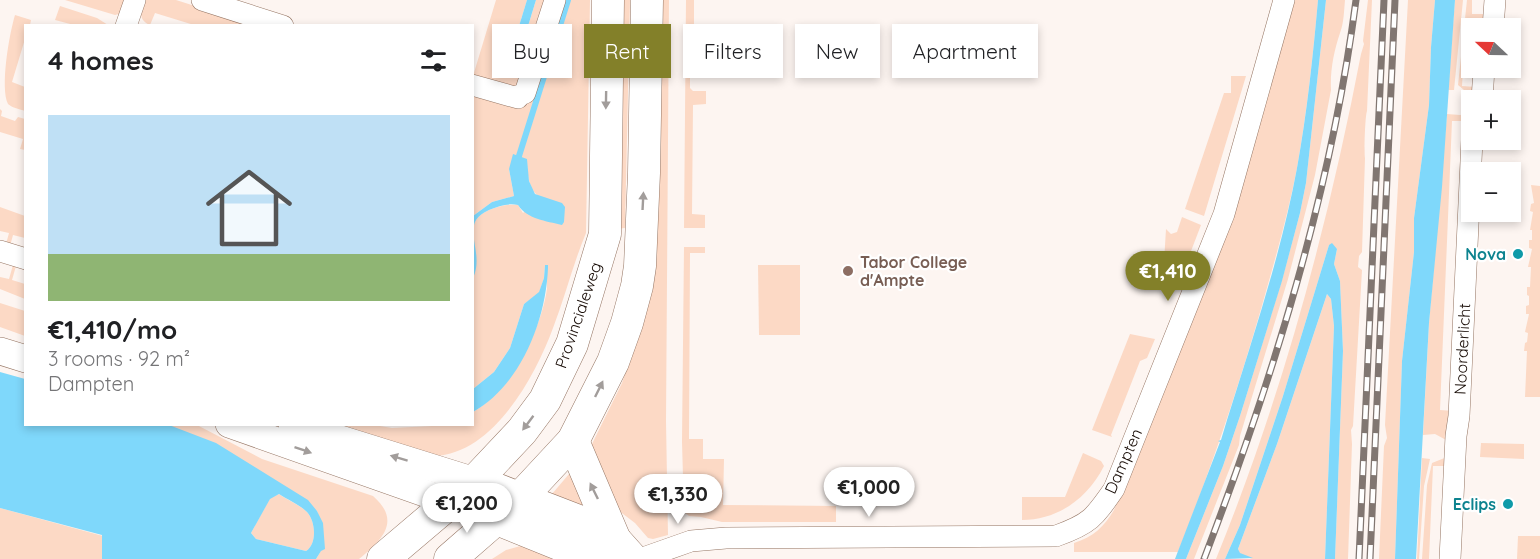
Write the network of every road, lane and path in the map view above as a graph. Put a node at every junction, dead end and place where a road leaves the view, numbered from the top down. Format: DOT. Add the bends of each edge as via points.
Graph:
graph roads {
  1 [pos="135,0"];
  2 [pos="202,0"];
  3 [pos="555,0"];
  4 [pos="608,0"];
  5 [pos="647,0"];
  6 [pos="1284,0"];
  7 [pos="1495,0"];
  8 [pos="1493,18"];
  9 [pos="127,24"];
  10 [pos="277,24"];
  11 [pos="474,86"];
  12 [pos="1472,150"];
  13 [pos="0,251"];
  14 [pos="24,258"];
  15 [pos="0,333"];
  16 [pos="24,339"];
  17 [pos="0,351"];
  18 [pos="24,358"];
  19 [pos="235,426"];
  20 [pos="298,426"];
  21 [pos="573,441"];
  22 [pos="475,481"];
  23 [pos="450,502"];
  24 [pos="509,508"];
  25 [pos="614,553"];
  26 [pos="383,559"];
  27 [pos="450,559"];
  28 [pos="640,559"];
  29 [pos="1450,559"];
  1 -- 9 [label="street"];
  2 -- 10 [label="street"];
  3 -- 11 [label="street" via="525,93 518,98"];
  4 -- 22 [label="main road, Provincialeweg, one-way" via="604,234 572,344 545,400"];
  21 -- 5 [label="main road, one-way" via="613,362 637,286 644,173"];
  6 -- 28 [label="street, Dampten" via="1224,214 1114,489 1097,514 1079,528 1056,536 726,538 691,541"];
  7 -- 8 [label="street"];
  12 -- 29 [label="street, Noorderlicht"];
  13 -- 14 [label="street"];
  15 -- 16 [label="street"];
  17 -- 18 [label="street"];
  19 -- 23 [label="street, one-way"];
  22 -- 20 [label="street, one-way"];
  21 -- 24 [label="main road"];
  25 -- 21 [label="main road, one-way"];
  22 -- 23 [label="main road, Provincialeweg"];
  22 -- 24 [label="main road"];
  23 -- 24 [label="main road"];
  23 -- 26 [label="main road, Provincialeweg"];
  24 -- 25 [label="main road" via="586,524"];
  24 -- 27 [label="main road"];
}
